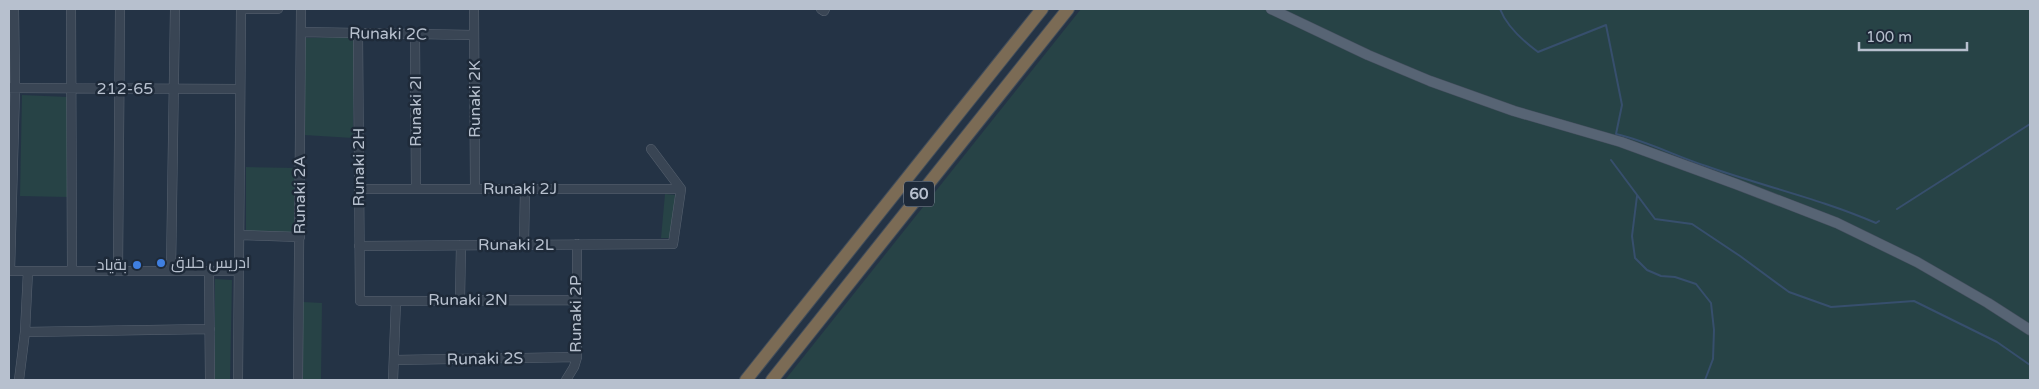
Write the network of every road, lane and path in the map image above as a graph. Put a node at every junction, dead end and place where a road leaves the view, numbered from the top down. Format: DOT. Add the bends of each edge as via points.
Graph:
graph roads {
  1 [pos="14,9"];
  2 [pos="71,9"];
  3 [pos="120,9"];
  4 [pos="175,9"];
  5 [pos="241,9"];
  6 [pos="278,9"];
  7 [pos="301,9"];
  8 [pos="474,9"];
  9 [pos="1042,9"];
  10 [pos="1068,9"];
  11 [pos="1271,9"];
  12 [pos="301,32"];
  13 [pos="358,33"];
  14 [pos="415,34"];
  15 [pos="474,35"];
  16 [pos="12,88"];
  17 [pos="174,89"];
  18 [pos="240,89"];
  19 [pos="71,90"];
  20 [pos="119,90"];
  21 [pos="651,149"];
  22 [pos="359,189"];
  23 [pos="416,189"];
  24 [pos="475,189"];
  25 [pos="525,189"];
  26 [pos="681,189"];
  27 [pos="869,225"];
  28 [pos="239,235"];
  29 [pos="300,237"];
  30 [pos="886,238"];
  31 [pos="577,244"];
  32 [pos="461,245"];
  33 [pos="524,245"];
  34 [pos="359,246"];
  35 [pos="10,270"];
  36 [pos="28,271"];
  37 [pos="72,271"];
  38 [pos="118,271"];
  39 [pos="171,271"];
  40 [pos="209,271"];
  41 [pos="239,271"];
  42 [pos="460,300"];
  43 [pos="576,300"];
  44 [pos="360,301"];
  45 [pos="396,301"];
  46 [pos="210,330"];
  47 [pos="2030,330"];
  48 [pos="25,332"];
  49 [pos="577,357"];
  50 [pos="394,360"];
  51 [pos="20,380"];
  52 [pos="210,380"];
  53 [pos="238,380"];
  54 [pos="298,380"];
  55 [pos="394,380"];
  56 [pos="566,380"];
  57 [pos="746,380"];
  58 [pos="772,380"];
  1 -- 16 [label="street"];
  2 -- 19 [label="street"];
  3 -- 20 [label="street"];
  4 -- 17 [label="street"];
  5 -- 6 [label="street"];
  5 -- 18 [label="street"];
  7 -- 12 [label="street, Runaki 2A"];
  8 -- 15 [label="street, Runaki 2K"];
  9 -- 27 [label="highway, 60"];
  10 -- 30 [label="highway, 60"];
  11 -- 47 [label="main road" via="1430,80 1514,111 1621,142 1837,223 1917,262"];
  12 -- 13 [label="street, Runaki 2C"];
  12 -- 29 [label="street, Runaki 2A"];
  13 -- 14 [label="street, Runaki 2C"];
  13 -- 22 [label="street, Runaki 2H"];
  14 -- 15 [label="street, Runaki 2C"];
  14 -- 23 [label="street, Runaki 2I"];
  15 -- 24 [label="street, Runaki 2K"];
  16 -- 19 [label="street, 212-65"];
  16 -- 35 [label="street"];
  17 -- 18 [label="street, 212-65"];
  17 -- 20 [label="street, 212-65"];
  17 -- 39 [label="street"];
  18 -- 28 [label="street"];
  19 -- 20 [label="street, 212-65"];
  19 -- 37 [label="street"];
  20 -- 38 [label="street"];
  21 -- 26 [label="street"];
  22 -- 23 [label="street, Runaki 2J"];
  22 -- 34 [label="street, Runaki 2H"];
  23 -- 24 [label="street, Runaki 2J"];
  24 -- 25 [label="street, Runaki 2J"];
  25 -- 26 [label="street, Runaki 2J"];
  25 -- 33 [label="street"];
  26 -- 31 [label="street, Runaki 2L" via="673,244"];
  27 -- 30 [label="highway" via="884,231"];
  27 -- 57 [label="highway, 60"];
  28 -- 29 [label="street"];
  28 -- 41 [label="street"];
  29 -- 54 [label="street, Runaki 2A"];
  30 -- 58 [label="highway, 60"];
  31 -- 33 [label="street, Runaki 2L"];
  31 -- 43 [label="street, Runaki 2P"];
  32 -- 33 [label="street, Runaki 2L"];
  32 -- 34 [label="street, Runaki 2L"];
  32 -- 42 [label="street"];
  34 -- 44 [label="street, Runaki 2H"];
  35 -- 36 [label="street"];
  36 -- 37 [label="street"];
  36 -- 48 [label="street"];
  37 -- 38 [label="street"];
  38 -- 39 [label="street"];
  39 -- 40 [label="street"];
  40 -- 41 [label="street"];
  40 -- 46 [label="street"];
  41 -- 53 [label="street"];
  42 -- 43 [label="street, Runaki 2N"];
  42 -- 45 [label="street, Runaki 2N"];
  43 -- 49 [label="street, Runaki 2P"];
  44 -- 45 [label="street, Runaki 2N"];
  45 -- 50 [label="street"];
  46 -- 48 [label="street"];
  46 -- 52 [label="street"];
  48 -- 51 [label="street"];
  49 -- 50 [label="street, Runaki 2S"];
  49 -- 56 [label="street, Runaki 2P"];
  50 -- 55 [label="street"];
}
